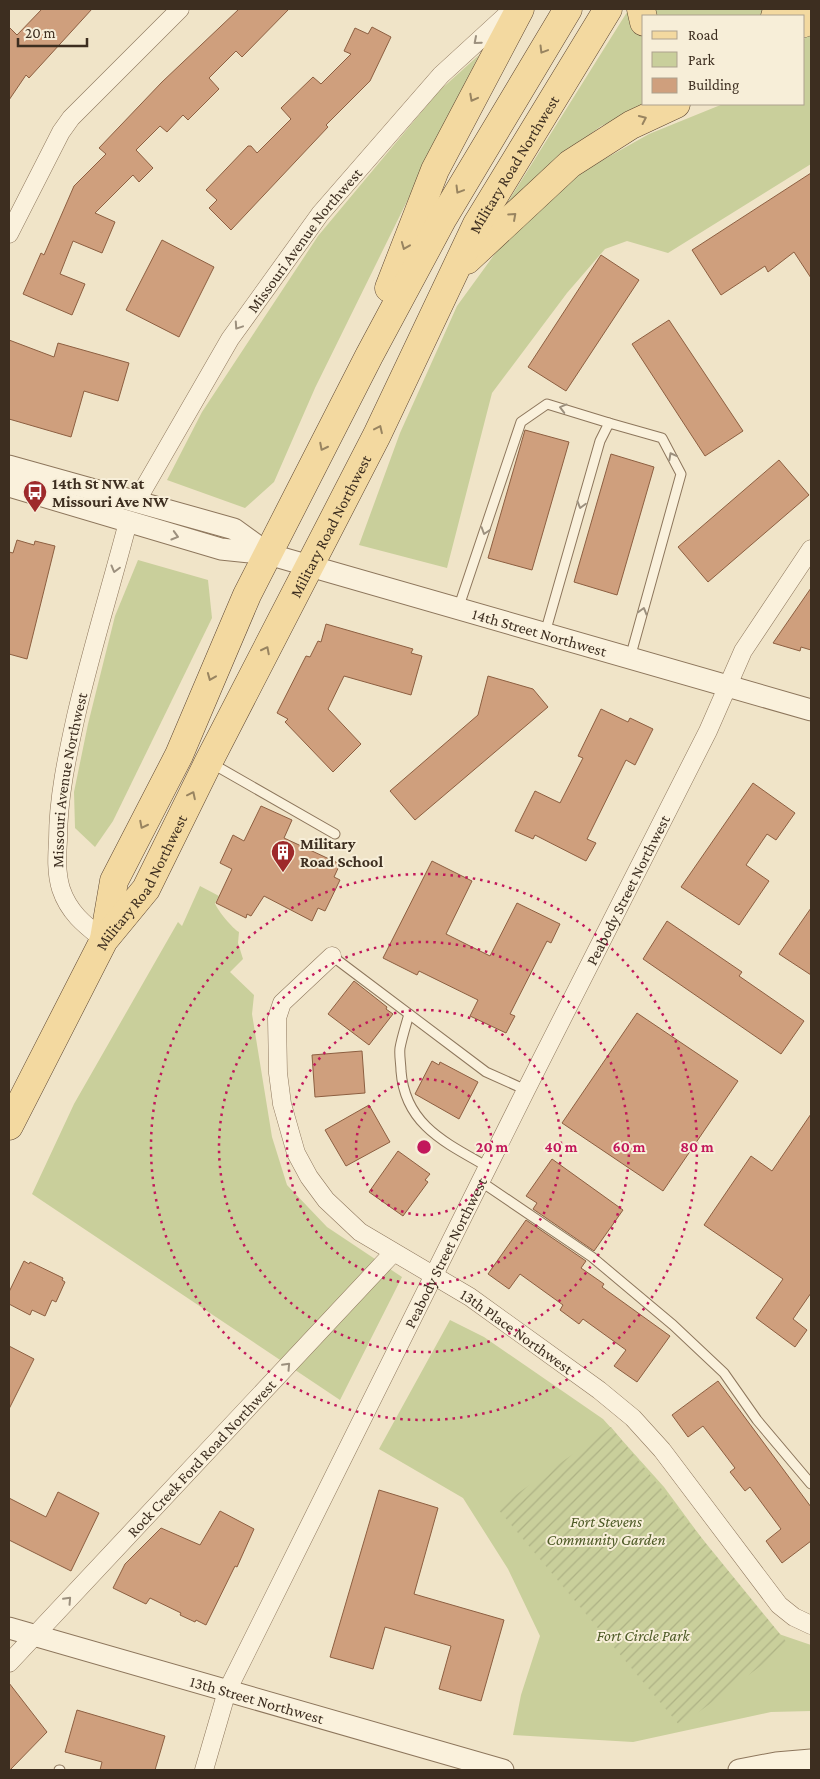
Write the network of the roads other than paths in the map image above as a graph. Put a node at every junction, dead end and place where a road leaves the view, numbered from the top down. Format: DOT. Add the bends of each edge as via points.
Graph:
graph roads {
  1 [pos="180,9"];
  2 [pos="513,9"];
  3 [pos="520,9"];
  4 [pos="568,9"];
  5 [pos="608,9"];
  6 [pos="674,105"];
  7 [pos="9,234"];
  8 [pos="445,290"];
  9 [pos="336,420"];
  10 [pos="609,423"];
  11 [pos="9,466"];
  12 [pos="9,486"];
  13 [pos="136,502"];
  14 [pos="128,522"];
  15 [pos="811,549"];
  16 [pos="268,554"];
  17 [pos="310,566"];
  18 [pos="458,608"];
  19 [pos="545,633"];
  20 [pos="630,658"];
  21 [pos="727,686"];
  22 [pos="811,710"];
  23 [pos="209,761"];
  24 [pos="335,834"];
  25 [pos="104,940"];
  26 [pos="332,956"];
  27 [pos="409,1014"];
  28 [pos="526,1090"];
  29 [pos="9,1126"];
  30 [pos="484,1174"];
  31 [pos="393,1253"];
  32 [pos="434,1275"];
  33 [pos="811,1484"];
  34 [pos="811,1625"];
  35 [pos="9,1628"];
  36 [pos="35,1636"];
  37 [pos="9,1663"];
  38 [pos="227,1691"];
  39 [pos="811,1760"];
  40 [pos="463,1764"];
  41 [pos="204,1770"];
  42 [pos="504,1770"];
  43 [pos="739,1770"];
  1 -- 7 [label="street" via="71,118"];
  2 -- 13 [label="street, Missouri Avenue Northwest, one-way" via="441,75 320,214 230,339"];
  3 -- 9 [label="main road, one-way" via="435,170"];
  4 -- 9 [label="main road, Military Road Northwest, one-way" via="443,218"];
  5 -- 8 [label="main road, Military Road Northwest" via="477,224"];
  8 -- 6 [label="main road, one-way" via="473,252 570,164 631,125"];
  17 -- 8 [label="main road, Military Road Northwest, one-way"];
  9 -- 16 [label="main road, Military Road Northwest, one-way"];
  10 -- 18 [label="lane, one-way" via="547,404 521,422"];
  10 -- 19 [label="lane, one-way" via="600,441"];
  20 -- 10 [label="lane, one-way" via="681,474 662,438"];
  11 -- 13 [label="street, 14th Street Northwest"];
  12 -- 14 [label="street, 14th Street Northwest"];
  13 -- 16 [label="street, 14th Street Northwest" via="234,529"];
  14 -- 16 [label="street, 14th Street Northwest, one-way" via="221,549"];
  14 -- 25 [label="street, Missouri Avenue Northwest, one-way" via="80,697 58,816 57,859 61,889 80,921"];
  15 -- 21 [label="street" via="749,640"];
  16 -- 17 [label="street, 14th Street Northwest"];
  16 -- 25 [label="main road, Military Road Northwest, one-way" via="220,654 179,755 114,881"];
  17 -- 18 [label="street, 14th Street Northwest"];
  23 -- 17 [label="main road, Military Road Northwest, one-way"];
  18 -- 19 [label="street, 14th Street Northwest"];
  19 -- 20 [label="street, 14th Street Northwest"];
  20 -- 21 [label="street, 14th Street Northwest"];
  21 -- 22 [label="street, 14th Street Northwest"];
  21 -- 28 [label="street, Peabody Street Northwest" via="708,731"];
  23 -- 24 [label="lane"];
  25 -- 23 [label="main road, Military Road Northwest, one-way" via="146,889"];
  25 -- 29 [label="main road"];
  26 -- 27 [label="lane"];
  26 -- 31 [label="street, 13th Place Northwest" via="282,1004 277,1018 282,1104 296,1153 309,1178 343,1218"];
  27 -- 28 [label="lane" via="486,1072"];
  27 -- 30 [label="lane" via="400,1050 402,1084 407,1102 420,1122"];
  28 -- 30 [label="street, Peabody Street Northwest"];
  30 -- 32 [label="street, Peabody Street Northwest"];
  30 -- 33 [label="lane" via="592,1257 724,1373 757,1420"];
  31 -- 32 [label="street, 13th Place Northwest"];
  36 -- 31 [label="street, Rock Creek Ford Road Northwest, one-way"];
  32 -- 34 [label="street, 13th Place Northwest" via="478,1302 633,1418 662,1450 779,1605"];
  32 -- 38 [label="street, Peabody Street Northwest"];
  35 -- 36 [label="street, 13th Street Northwest"];
  36 -- 37 [label="street, Rock Creek Ford Road Northwest"];
  36 -- 38 [label="street, 13th Street Northwest"];
  38 -- 40 [label="street, 13th Street Northwest"];
  38 -- 41 [label="street, Peabody Street Northwest"];
  39 -- 43 [label="street"];
  40 -- 42 [label="street, 13th Street Northwest"];
}
